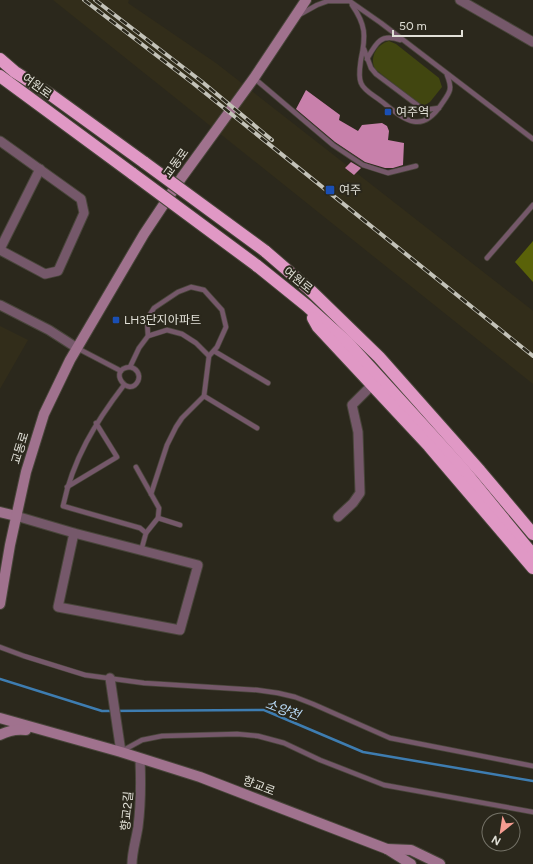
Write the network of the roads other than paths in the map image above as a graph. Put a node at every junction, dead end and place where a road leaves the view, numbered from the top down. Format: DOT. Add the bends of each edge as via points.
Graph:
graph roads {
  1 [pos="306,0"];
  2 [pos="349,0"];
  3 [pos="460,0"];
  4 [pos="296,16"];
  5 [pos="406,42"];
  6 [pos="533,42"];
  7 [pos="364,47"];
  8 [pos="0,59"];
  9 [pos="367,59"];
  10 [pos="446,74"];
  11 [pos="0,76"];
  12 [pos="254,78"];
  13 [pos="0,84"];
  14 [pos="23,93"];
  15 [pos="439,108"];
  16 [pos="533,139"];
  17 [pos="0,141"];
  18 [pos="416,166"];
  19 [pos="40,169"];
  20 [pos="533,205"];
  21 [pos="0,249"];
  22 [pos="488,258"];
  23 [pos="0,305"];
  24 [pos="307,306"];
  25 [pos="148,336"];
  26 [pos="77,348"];
  27 [pos="214,351"];
  28 [pos="209,356"];
  29 [pos="130,367"];
  30 [pos="121,371"];
  31 [pos="268,383"];
  32 [pos="124,385"];
  33 [pos="372,385"];
  34 [pos="204,396"];
  35 [pos="96,423"];
  36 [pos="257,428"];
  37 [pos="136,467"];
  38 [pos="67,487"];
  39 [pos="151,494"];
  40 [pos="0,512"];
  41 [pos="16,516"];
  42 [pos="338,517"];
  43 [pos="158,518"];
  44 [pos="180,525"];
  45 [pos="74,533"];
  46 [pos="146,533"];
  47 [pos="533,534"];
  48 [pos="141,551"];
  49 [pos="533,555"];
  50 [pos="533,568"];
  51 [pos="0,604"];
  52 [pos="0,647"];
  53 [pos="110,681"];
  54 [pos="0,712"];
  55 [pos="0,718"];
  56 [pos="0,734"];
  57 [pos="54,734"];
  58 [pos="120,752"];
  59 [pos="140,759"];
  60 [pos="533,766"];
  61 [pos="533,812"];
  62 [pos="387,849"];
  63 [pos="132,864"];
  64 [pos="411,864"];
  65 [pos="440,864"];
  1 -- 4 [label="street, 교동로"];
  2 -- 4 [label="lane" via="328,1"];
  2 -- 5 [label="lane"];
  2 -- 7 [label="lane" via="364,26"];
  3 -- 6 [label="street"];
  4 -- 12 [label="street, 교동로"];
  5 -- 9 [label="lane" via="386,37 380,40"];
  5 -- 10 [label="lane"];
  7 -- 9 [label="lane"];
  7 -- 15 [label="lane" via="359,70 361,84 367,91 404,119 416,122 433,116"];
  8 -- 47 [label="highway, 여원로, bridge" via="265,251 309,289 379,357"];
  9 -- 15 [label="lane" via="376,74 420,108"];
  10 -- 15 [label="lane" via="450,91"];
  10 -- 16 [label="lane"];
  11 -- 14 [label="highway, 여원로"];
  12 -- 18 [label="lane" via="333,145 362,165 388,173"];
  12 -- 26 [label="street, 교동로" via="144,234"];
  13 -- 14 [label="highway"];
  14 -- 24 [label="highway, 여원로, bridge" via="256,265"];
  17 -- 19 [label="street"];
  19 -- 21 [label="street"];
  19 -- 21 [label="street" via="81,199 84,213 58,271 45,274"];
  20 -- 22 [label="lane"];
  23 -- 26 [label="street" via="50,330"];
  24 -- 33 [label="highway" via="318,327"];
  24 -- 49 [label="highway, 여원로" via="348,343 462,468"];
  25 -- 27 [label="lane" via="147,319 154,308 190,287 204,290 222,310 226,327"];
  25 -- 28 [label="lane" via="167,330 182,334"];
  25 -- 29 [label="lane"];
  26 -- 30 [label="lane"];
  26 -- 41 [label="street, 교동로" via="44,414 26,472"];
  27 -- 28 [label="lane"];
  27 -- 31 [label="lane"];
  28 -- 34 [label="lane"];
  29 -- 30 [label="lane"];
  29 -- 32 [label="lane" via="138,372 138,381 130,386"];
  30 -- 32 [label="lane" via="120,380"];
  32 -- 35 [label="lane"];
  33 -- 42 [label="street" via="352,405 358,432 360,493"];
  33 -- 50 [label="highway" via="429,446"];
  34 -- 36 [label="lane"];
  34 -- 39 [label="lane" via="176,427"];
  35 -- 38 [label="lane"];
  35 -- 38 [label="lane" via="117,457"];
  37 -- 39 [label="lane"];
  38 -- 46 [label="lane" via="63,506 140,528"];
  39 -- 43 [label="lane" via="159,508"];
  40 -- 41 [label="street"];
  41 -- 45 [label="street"];
  41 -- 51 [label="street, 교동로"];
  43 -- 44 [label="lane"];
  43 -- 46 [label="lane"];
  45 -- 48 [label="street"];
  45 -- 48 [label="street" via="58,606 180,630 198,565"];
  46 -- 48 [label="lane"];
  52 -- 53 [label="lane"];
  53 -- 58 [label="street"];
  53 -- 60 [label="lane" via="278,693 313,704 390,738"];
  54 -- 57 [label="street, 향교로" via="42,726"];
  55 -- 57 [label="street, 향교로"];
  56 -- 57 [label="street" via="17,729"];
  57 -- 58 [label="street, 향교로"];
  58 -- 59 [label="street, 향교로"];
  58 -- 61 [label="lane" via="142,740 162,736 258,736 284,743 320,760 384,784"];
  59 -- 62 [label="street, 향교로" via="200,777"];
  59 -- 63 [label="street, 향교2길" via="140,813"];
  62 -- 64 [label="street, 향교로"];
  62 -- 65 [label="street, 향교로" via="411,850"];
}
